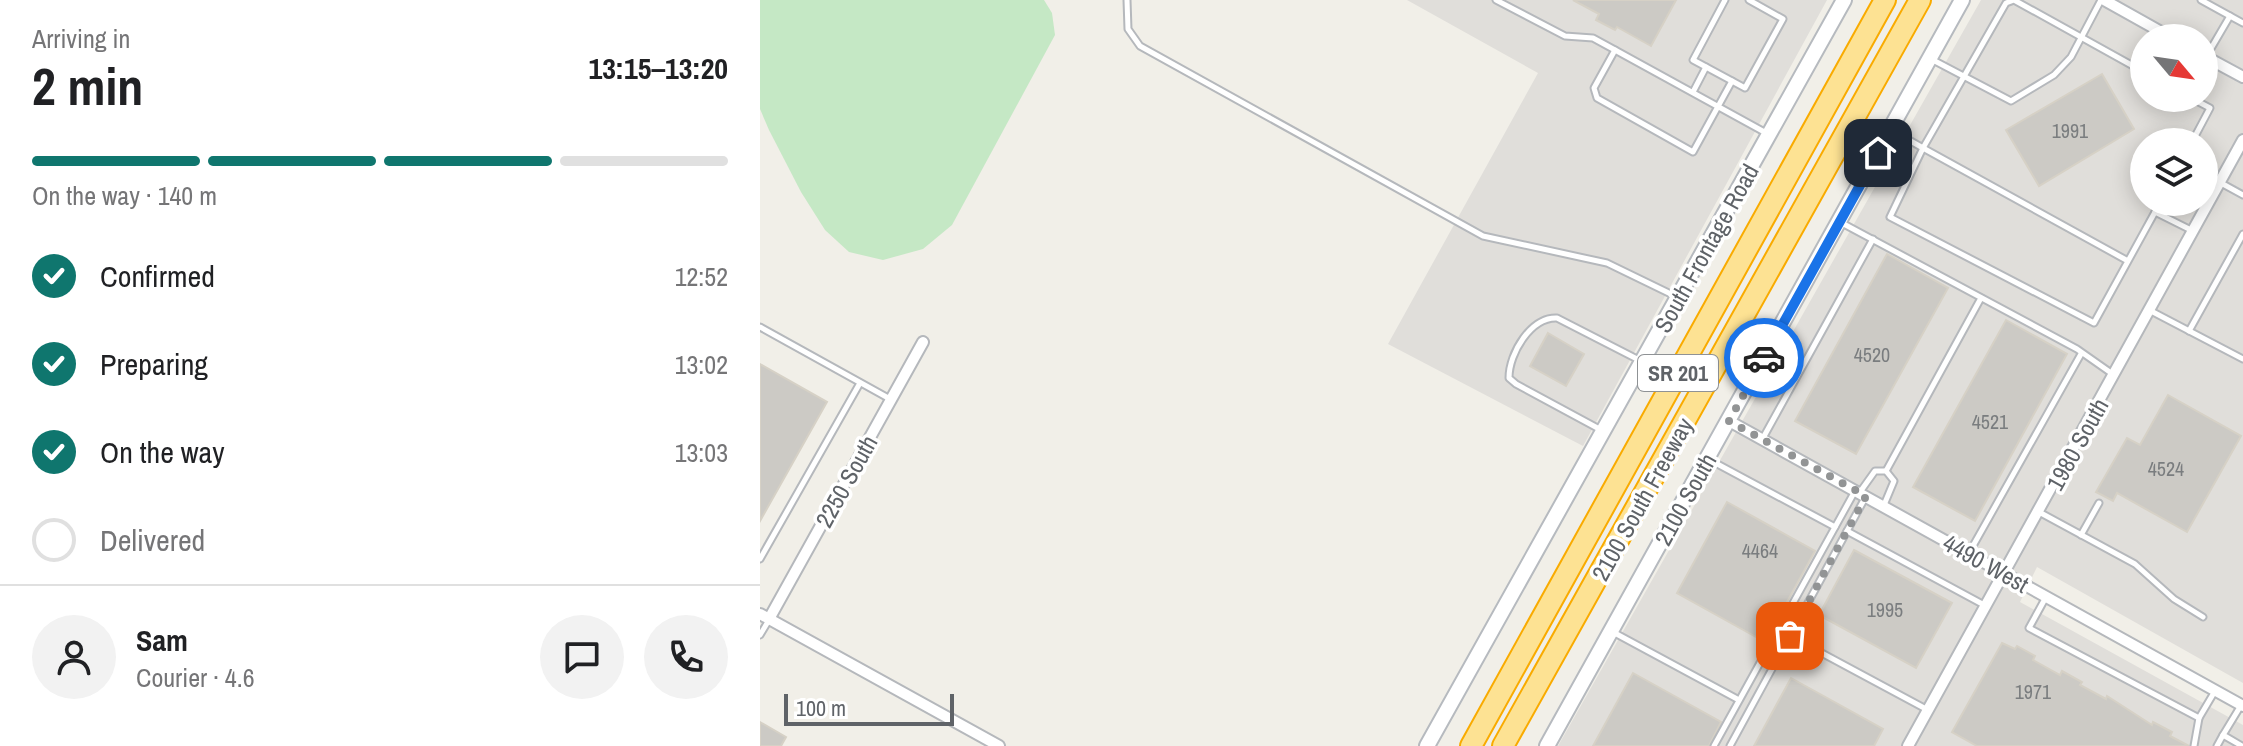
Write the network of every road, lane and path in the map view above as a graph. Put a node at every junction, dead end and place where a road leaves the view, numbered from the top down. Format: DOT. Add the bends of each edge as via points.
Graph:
graph roads {
  1 [pos="1127,0"];
  2 [pos="1496,0"];
  3 [pos="1725,0"];
  4 [pos="1749,0"];
  5 [pos="1844,0"];
  6 [pos="1885,0"];
  7 [pos="1920,0"];
  8 [pos="1962,0"];
  9 [pos="2102,0"];
  10 [pos="2201,0"];
  11 [pos="2230,16"];
  12 [pos="2243,23"];
  13 [pos="2146,24"];
  14 [pos="2218,35"];
  15 [pos="2081,38"];
  16 [pos="1615,50"];
  17 [pos="1930,58"];
  18 [pos="2218,63"];
  19 [pos="2130,64"];
  20 [pos="1706,67"];
  21 [pos="1962,76"];
  22 [pos="2243,77"];
  23 [pos="1732,81"];
  24 [pos="1693,92"];
  25 [pos="1719,106"];
  26 [pos="1891,130"];
  27 [pos="1769,134"];
  28 [pos="2243,140"];
  29 [pos="1923,148"];
  30 [pos="2220,182"];
  31 [pos="2243,195"];
  32 [pos="2153,216"];
  33 [pos="2163,216"];
  34 [pos="1840,221"];
  35 [pos="2194,231"];
  36 [pos="2243,234"];
  37 [pos="1873,239"];
  38 [pos="2128,261"];
  39 [pos="1678,298"];
  40 [pos="1981,298"];
  41 [pos="2151,311"];
  42 [pos="760,327"];
  43 [pos="2189,331"];
  44 [pos="923,342"];
  45 [pos="2081,354"];
  46 [pos="2243,359"];
  47 [pos="1643,362"];
  48 [pos="2115,375"];
  49 [pos="860,383"];
  50 [pos="891,400"];
  51 [pos="1729,421"];
  52 [pos="1604,431"];
  53 [pos="1762,439"];
  54 [pos="1708,458"];
  55 [pos="1886,471"];
  56 [pos="1861,493"];
  57 [pos="2099,503"];
  58 [pos="1884,506"];
  59 [pos="2039,512"];
  60 [pos="1835,527"];
  61 [pos="1847,531"];
  62 [pos="2081,535"];
  63 [pos="1969,553"];
  64 [pos="760,559"];
  65 [pos="2005,573"];
  66 [pos="2047,596"];
  67 [pos="1986,606"];
  68 [pos="765,616"];
  69 [pos="2203,617"];
  70 [pos="1610,631"];
  71 [pos="760,635"];
  72 [pos="1790,636"];
  73 [pos="2215,690"];
  74 [pos="1739,700"];
  75 [pos="2242,706"];
  76 [pos="1928,710"];
  77 [pos="2199,718"];
  78 [pos="2223,735"];
  79 [pos="999,746"];
  80 [pos="1427,746"];
  81 [pos="1471,746"];
  82 [pos="1503,746"];
  83 [pos="1547,746"];
  84 [pos="1714,746"];
  85 [pos="1730,746"];
  86 [pos="1908,746"];
  87 [pos="2194,746"];
  88 [pos="2217,746"];
  89 [pos="2242,746"];
  1 -- 39 [label="lane" via="1128,29 1140,46 1451,220 1508,244 1623,268"];
  2 -- 16 [label="lane" via="1565,36 1593,38"];
  3 -- 20 [label="lane" via="1693,60"];
  4 -- 23 [label="lane" via="1783,19 1745,88"];
  5 -- 27 [label="street, South Frontage Road"];
  6 -- 81 [label="highway, 2100 South Freeway / SR 201"];
  7 -- 82 [label="highway, 2100 South Freeway / SR 201"];
  8 -- 17 [label="street, 2100 South"];
  9 -- 13 [label="street"];
  9 -- 15 [label="lane"];
  10 -- 11 [label="lane"];
  11 -- 12 [label="lane"];
  11 -- 14 [label="lane"];
  15 -- 19 [label="lane"];
  15 -- 21 [label="lane" via="2054,75 2011,101"];
  15 -- 21 [label="lane" via="2014,0 2006,3"];
  16 -- 24 [label="lane"];
  16 -- 25 [label="lane" via="1594,88 1597,98 1693,152"];
  17 -- 21 [label="lane"];
  17 -- 26 [label="street, 2100 South"];
  18 -- 22 [label="street"];
  20 -- 23 [label="lane"];
  20 -- 24 [label="lane"];
  21 -- 29 [label="lane"];
  23 -- 25 [label="lane"];
  24 -- 25 [label="lane"];
  25 -- 27 [label="lane"];
  26 -- 29 [label="lane"];
  26 -- 34 [label="street, 2100 South"];
  27 -- 39 [label="street, South Frontage Road"];
  28 -- 30 [label="street, 1980 South"];
  29 -- 38 [label="lane"];
  29 -- 38 [label="lane" via="1890,217 2094,323"];
  30 -- 31 [label="lane"];
  30 -- 35 [label="street, 1980 South"];
  32 -- 38 [label="lane"];
  33 -- 35 [label="lane"];
  34 -- 37 [label="lane"];
  34 -- 51 [label="street, 2100 South"];
  35 -- 41 [label="street, 1980 South"];
  36 -- 43 [label="lane"];
  37 -- 40 [label="lane"];
  37 -- 53 [label="lane"];
  39 -- 47 [label="street, South Frontage Road"];
  40 -- 45 [label="lane"];
  40 -- 55 [label="lane"];
  41 -- 43 [label="lane"];
  41 -- 48 [label="street, 1980 South"];
  42 -- 49 [label="lane"];
  43 -- 46 [label="lane"];
  44 -- 50 [label="street, 2250 South"];
  45 -- 48 [label="lane"];
  45 -- 63 [label="lane"];
  47 -- 52 [label="street, South Frontage Road"];
  47 -- 52 [label="lane" via="1557,318 1533,324 1509,368 1509,378"];
  48 -- 59 [label="street, 1980 South"];
  49 -- 50 [label="lane"];
  49 -- 64 [label="lane"];
  50 -- 68 [label="street, 2250 South"];
  51 -- 53 [label="street, 4490 West"];
  51 -- 54 [label="street, 2100 South"];
  52 -- 80 [label="street, South Frontage Road"];
  53 -- 56 [label="street, 4490 West"];
  54 -- 60 [label="lane"];
  54 -- 70 [label="street, 2100 South"];
  55 -- 56 [label="lane" via="1870,475"];
  55 -- 58 [label="lane" via="1894,481"];
  56 -- 58 [label="street, 4490 West"];
  56 -- 60 [label="lane"];
  56 -- 61 [label="lane"];
  57 -- 62 [label="lane"];
  58 -- 63 [label="street, 4490 West"];
  59 -- 62 [label="lane"];
  59 -- 65 [label="street, 1980 South"];
  60 -- 74 [label="lane"];
  61 -- 67 [label="lane"];
  61 -- 72 [label="lane"];
  62 -- 69 [label="lane" via="2135,564"];
  63 -- 65 [label="street, 4490 West"];
  65 -- 66 [label="street, 4490 West"];
  65 -- 67 [label="street, 1980 South"];
  66 -- 73 [label="street, 4490 West"];
  66 -- 77 [label="lane" via="2029,628"];
  67 -- 76 [label="street, 1980 South"];
  68 -- 71 [label="lane"];
  68 -- 79 [label="street"];
  70 -- 74 [label="lane"];
  70 -- 83 [label="street, 2100 South"];
  72 -- 76 [label="lane"];
  72 -- 85 [label="lane"];
  73 -- 75 [label="street, 4490 West"];
  73 -- 77 [label="lane"];
  74 -- 84 [label="lane"];
  75 -- 78 [label="lane"];
  76 -- 86 [label="street, 1980 South"];
  77 -- 87 [label="lane"];
  78 -- 88 [label="lane"];
  78 -- 89 [label="lane"];
}
